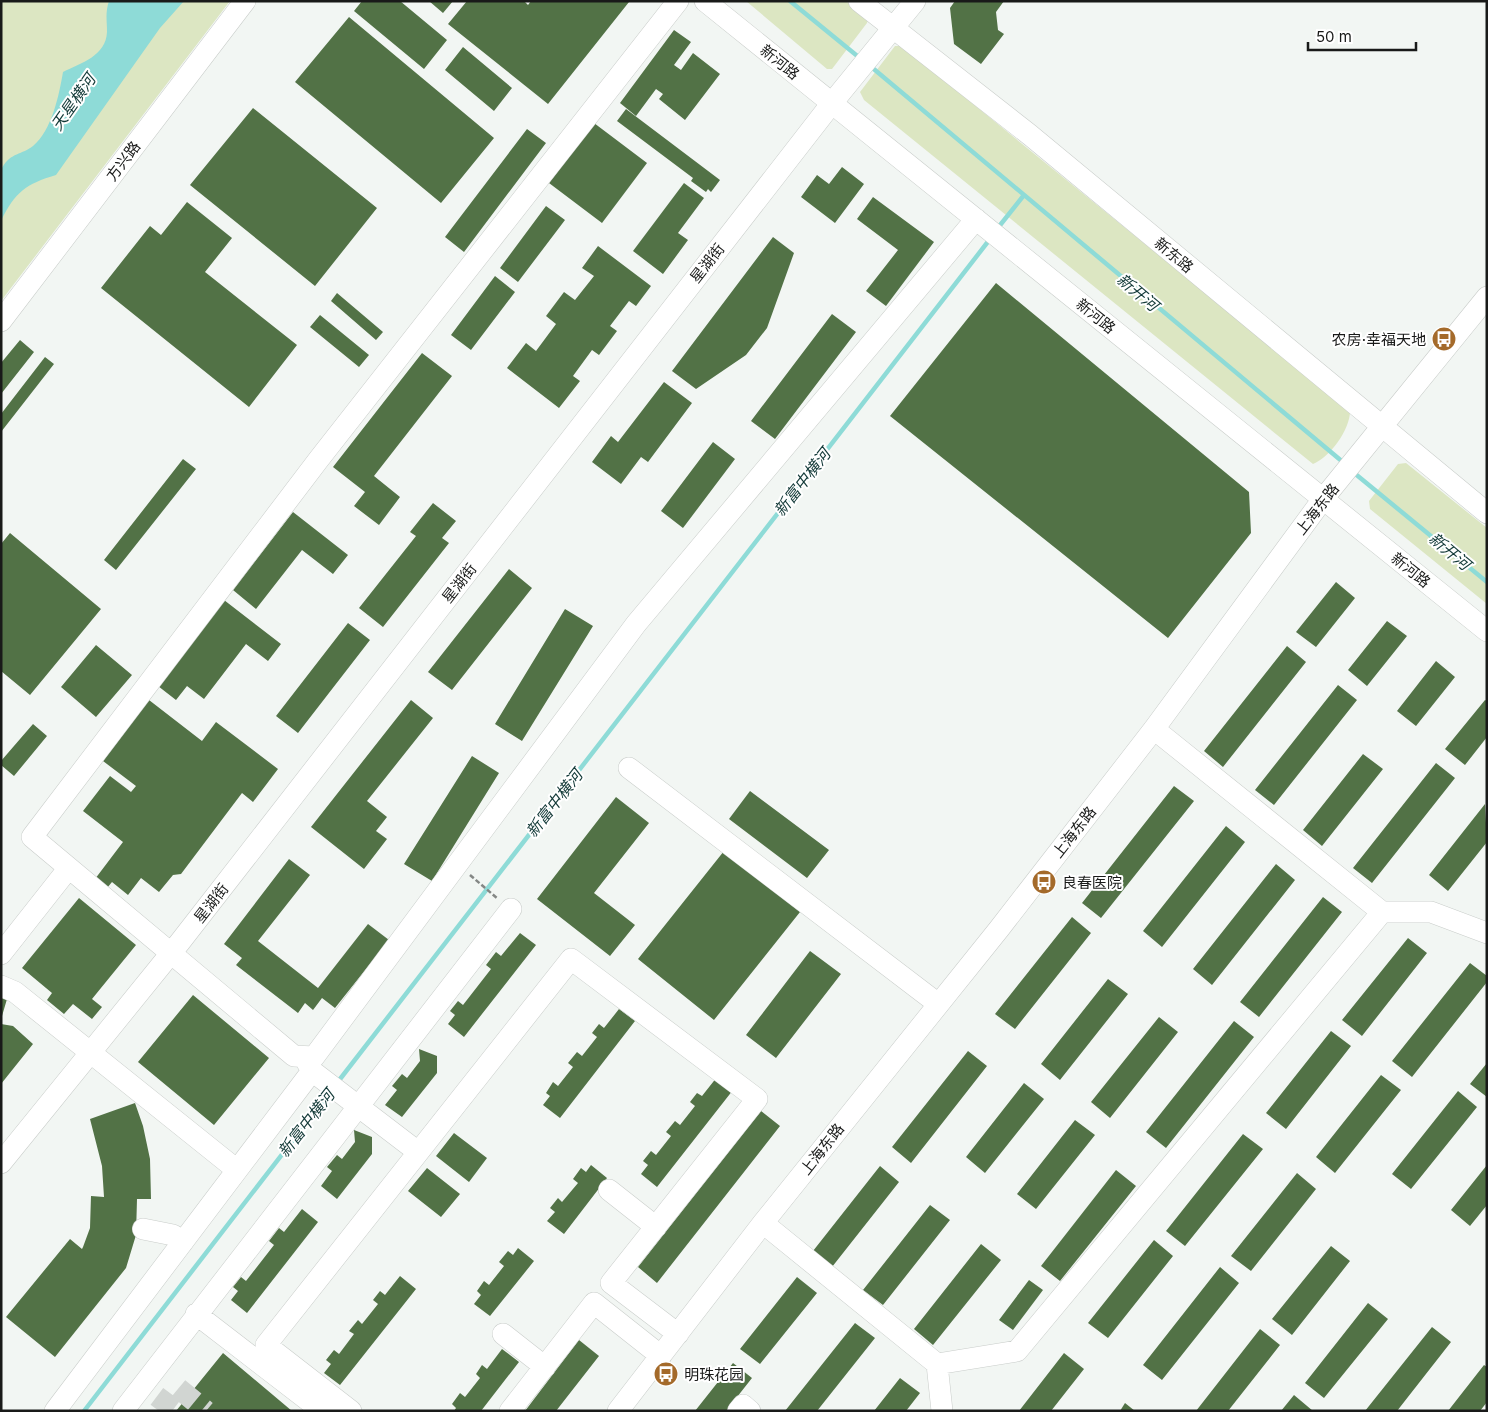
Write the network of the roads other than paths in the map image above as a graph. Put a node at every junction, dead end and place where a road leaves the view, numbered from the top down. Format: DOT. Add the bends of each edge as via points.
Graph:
graph roads {
  1 [pos="245,1"];
  2 [pos="678,1"];
  3 [pos="705,1"];
  4 [pos="859,1"];
  5 [pos="915,1"];
  6 [pos="893,29"];
  7 [pos="832,103"];
  8 [pos="989,229"];
  9 [pos="1487,297"];
  10 [pos="1,321"];
  11 [pos="1382,428"];
  12 [pos="1323,499"];
  13 [pos="1487,512"];
  14 [pos="1487,631"];
  15 [pos="1154,730"];
  16 [pos="629,768"];
  17 [pos="68,869"];
  18 [pos="503,903"];
  19 [pos="1382,912"];
  20 [pos="1487,933"];
  21 [pos="172,953"];
  22 [pos="1,954"];
  23 [pos="1,986"];
  24 [pos="937,1003"];
  25 [pos="90,1053"];
  26 [pos="312,1068"];
  27 [pos="352,1102"];
  28 [pos="418,1152"];
  29 [pos="1,1163"];
  30 [pos="237,1170"];
  31 [pos="609,1190"];
  32 [pos="763,1223"];
  33 [pos="656,1227"];
  34 [pos="144,1229"];
  35 [pos="183,1242"];
  36 [pos="196,1314"];
  37 [pos="502,1334"];
  38 [pos="678,1334"];
  39 [pos="661,1356"];
  40 [pos="937,1364"];
  41 [pos="545,1367"];
  42 [pos="55,1411"];
  43 [pos="123,1411"];
  44 [pos="322,1411"];
  45 [pos="350,1411"];
  46 [pos="510,1411"];
  47 [pos="618,1411"];
  48 [pos="738,1411"];
  49 [pos="750,1411"];
  50 [pos="942,1411"];
  1 -- 10 [label="street, 方兴路"];
  2 -- 17 [label="street" via="319,459 32,838"];
  3 -- 7 [label="street, 新河路"];
  4 -- 6 [label="street, 新东路"];
  5 -- 6 [label="street, 星湖街"];
  6 -- 7 [label="street, 星湖街"];
  6 -- 11 [label="street, 新东路" via="1030,135"];
  7 -- 8 [label="street, 新河路"];
  7 -- 21 [label="street, 星湖街"];
  8 -- 12 [label="street, 新河路"];
  8 -- 26 [label="street" via="636,624 314,1057"];
  9 -- 11 [label="street, 上海东路"];
  11 -- 12 [label="street, 上海东路"];
  11 -- 13 [label="street, 新东路"];
  12 -- 14 [label="street, 新河路"];
  12 -- 15 [label="street, 上海东路"];
  15 -- 19 [label="street"];
  15 -- 24 [label="street, 上海东路"];
  16 -- 24 [label="street"];
  17 -- 21 [label="street"];
  17 -- 22 [label="street"];
  18 -- 27 [label="street"];
  19 -- 20 [label="street" via="1431,912"];
  19 -- 40 [label="street" via="1017,1351"];
  21 -- 25 [label="street, 星湖街"];
  21 -- 26 [label="street"];
  23 -- 25 [label="street" via="15,992"];
  24 -- 32 [label="street, 上海东路"];
  25 -- 29 [label="street, 星湖街"];
  25 -- 30 [label="street"];
  26 -- 27 [label="street"];
  26 -- 30 [label="street"];
  27 -- 28 [label="street"];
  27 -- 36 [label="street"];
  28 -- 33 [label="street" via="571,959 757,1099"];
  28 -- 45 [label="street" via="266,1345"];
  30 -- 35 [label="street"];
  31 -- 33 [label="street"];
  32 -- 38 [label="street, 上海东路"];
  32 -- 40 [label="street"];
  33 -- 38 [label="street" via="611,1283"];
  34 -- 35 [label="street" via="173,1234"];
  35 -- 42 [label="street"];
  36 -- 43 [label="street"];
  36 -- 44 [label="street"];
  37 -- 41 [label="street"];
  38 -- 39 [label="street, 上海东路"];
  39 -- 41 [label="street" via="594,1303"];
  39 -- 47 [label="street, 上海东路"];
  40 -- 50 [label="street"];
  41 -- 46 [label="street"];
  48 -- 49 [label="street" via="743,1405"];
}
